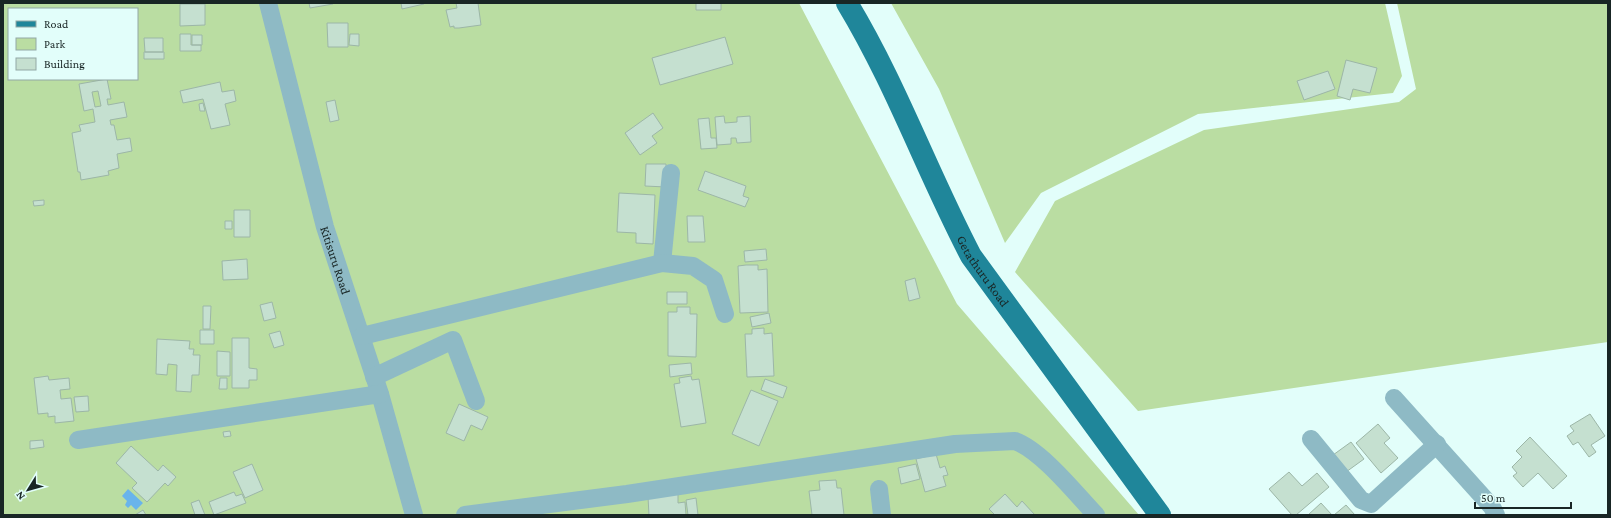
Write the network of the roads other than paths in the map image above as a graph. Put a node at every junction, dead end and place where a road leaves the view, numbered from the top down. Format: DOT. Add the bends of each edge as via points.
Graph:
graph roads {
  1 [pos="268,3"];
  2 [pos="847,3"];
  3 [pos="671,173"];
  4 [pos="662,263"];
  5 [pos="725,314"];
  6 [pos="362,336"];
  7 [pos="374,377"];
  8 [pos="380,394"];
  9 [pos="1394,398"];
  10 [pos="476,401"];
  11 [pos="1311,439"];
  12 [pos="78,440"];
  13 [pos="1437,444"];
  14 [pos="879,489"];
  15 [pos="414,515"];
  16 [pos="465,515"];
  17 [pos="882,515"];
  18 [pos="1096,515"];
  19 [pos="1160,515"];
  20 [pos="1496,515"];
  1 -- 6 [label="street, Kitisuru Road" via="325,227"];
  2 -- 19 [label="main road, Getathuru Road" via="871,42 950,216 971,256"];
  3 -- 4 [label="street"];
  4 -- 5 [label="street" via="693,266 714,280"];
  4 -- 6 [label="street"];
  6 -- 7 [label="street, Kitisuru Road"];
  7 -- 8 [label="street, Kitisuru Road"];
  7 -- 10 [label="street" via="453,340"];
  8 -- 12 [label="street"];
  8 -- 15 [label="street, Kitisuru Road"];
  9 -- 13 [label="street"];
  11 -- 13 [label="street" via="1361,500 1371,504"];
  13 -- 20 [label="street" via="1492,507"];
  14 -- 17 [label="street"];
  16 -- 18 [label="street" via="634,493 955,444 1016,441 1023,443 1050,466"];
}
